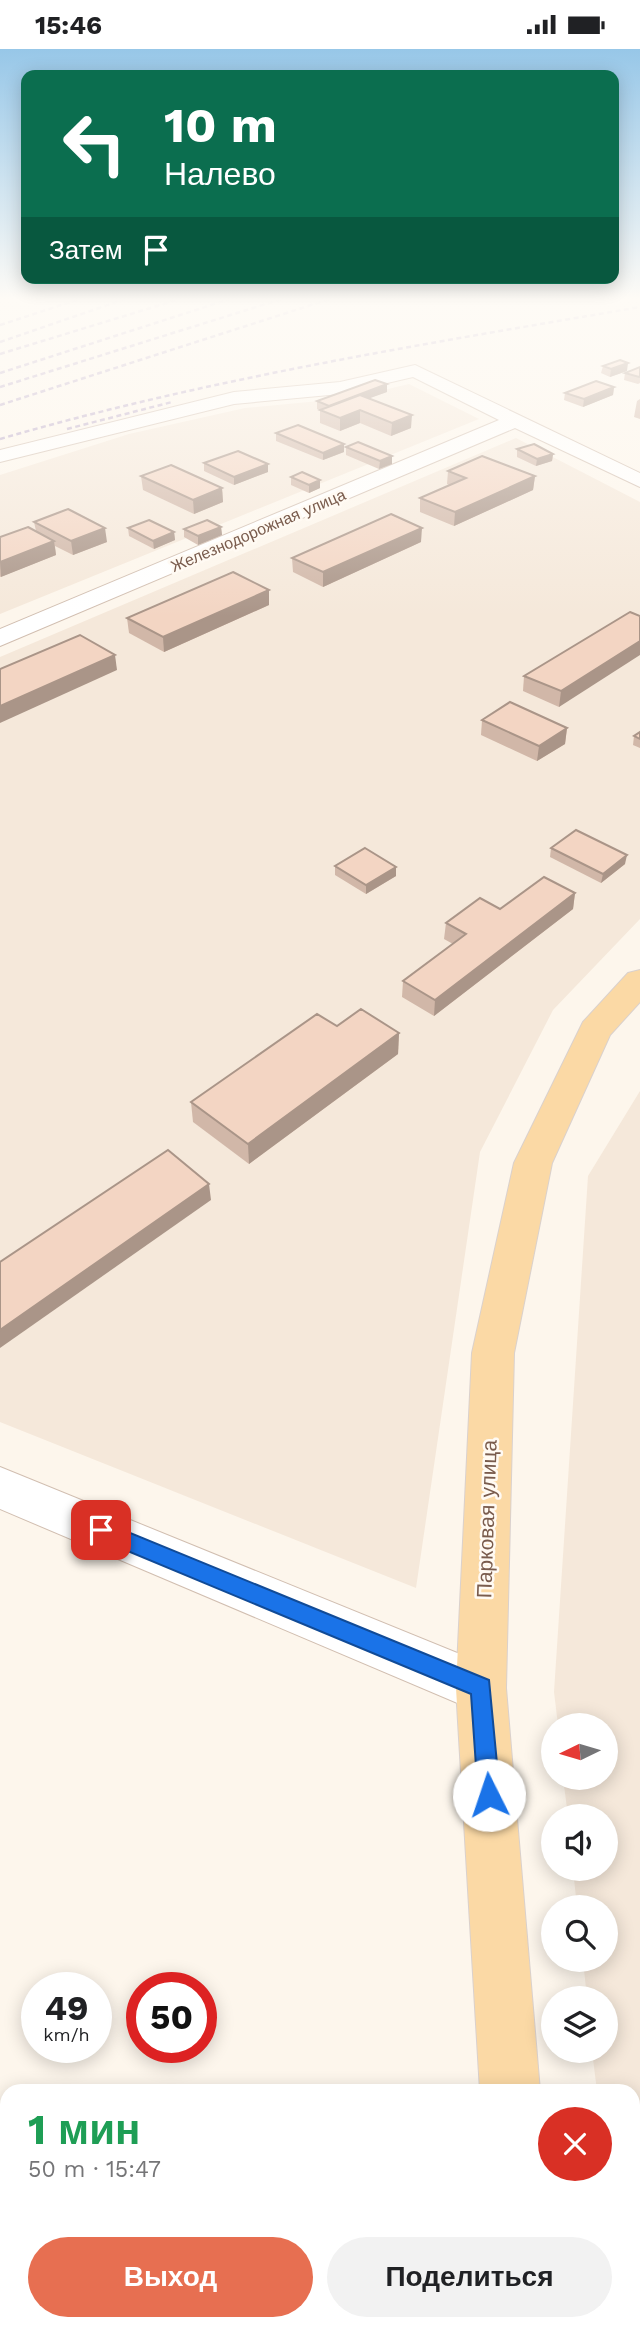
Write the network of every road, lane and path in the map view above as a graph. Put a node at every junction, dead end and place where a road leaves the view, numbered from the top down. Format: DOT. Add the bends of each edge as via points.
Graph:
graph roads {
  1 [pos="206,404"];
  2 [pos="484,404"];
  3 [pos="516,420"];
  4 [pos="0,456"];
  5 [pos="640,481"];
  6 [pos="0,638"];
  7 [pos="640,981"];
  8 [pos="0,1488"];
  9 [pos="481,1688"];
  10 [pos="509,2084"];
  1 -- 4 [label="street"];
  2 -- 3 [label="street"];
  3 -- 5 [label="street"];
  3 -- 6 [label="street, Железнодорожная улица"];
  7 -- 9 [label="main road, Парковая улица" via="595,1030 533,1163 493,1353"];
  8 -- 9 [label="street"];
  9 -- 10 [label="main road, Парковая улица"];
}
